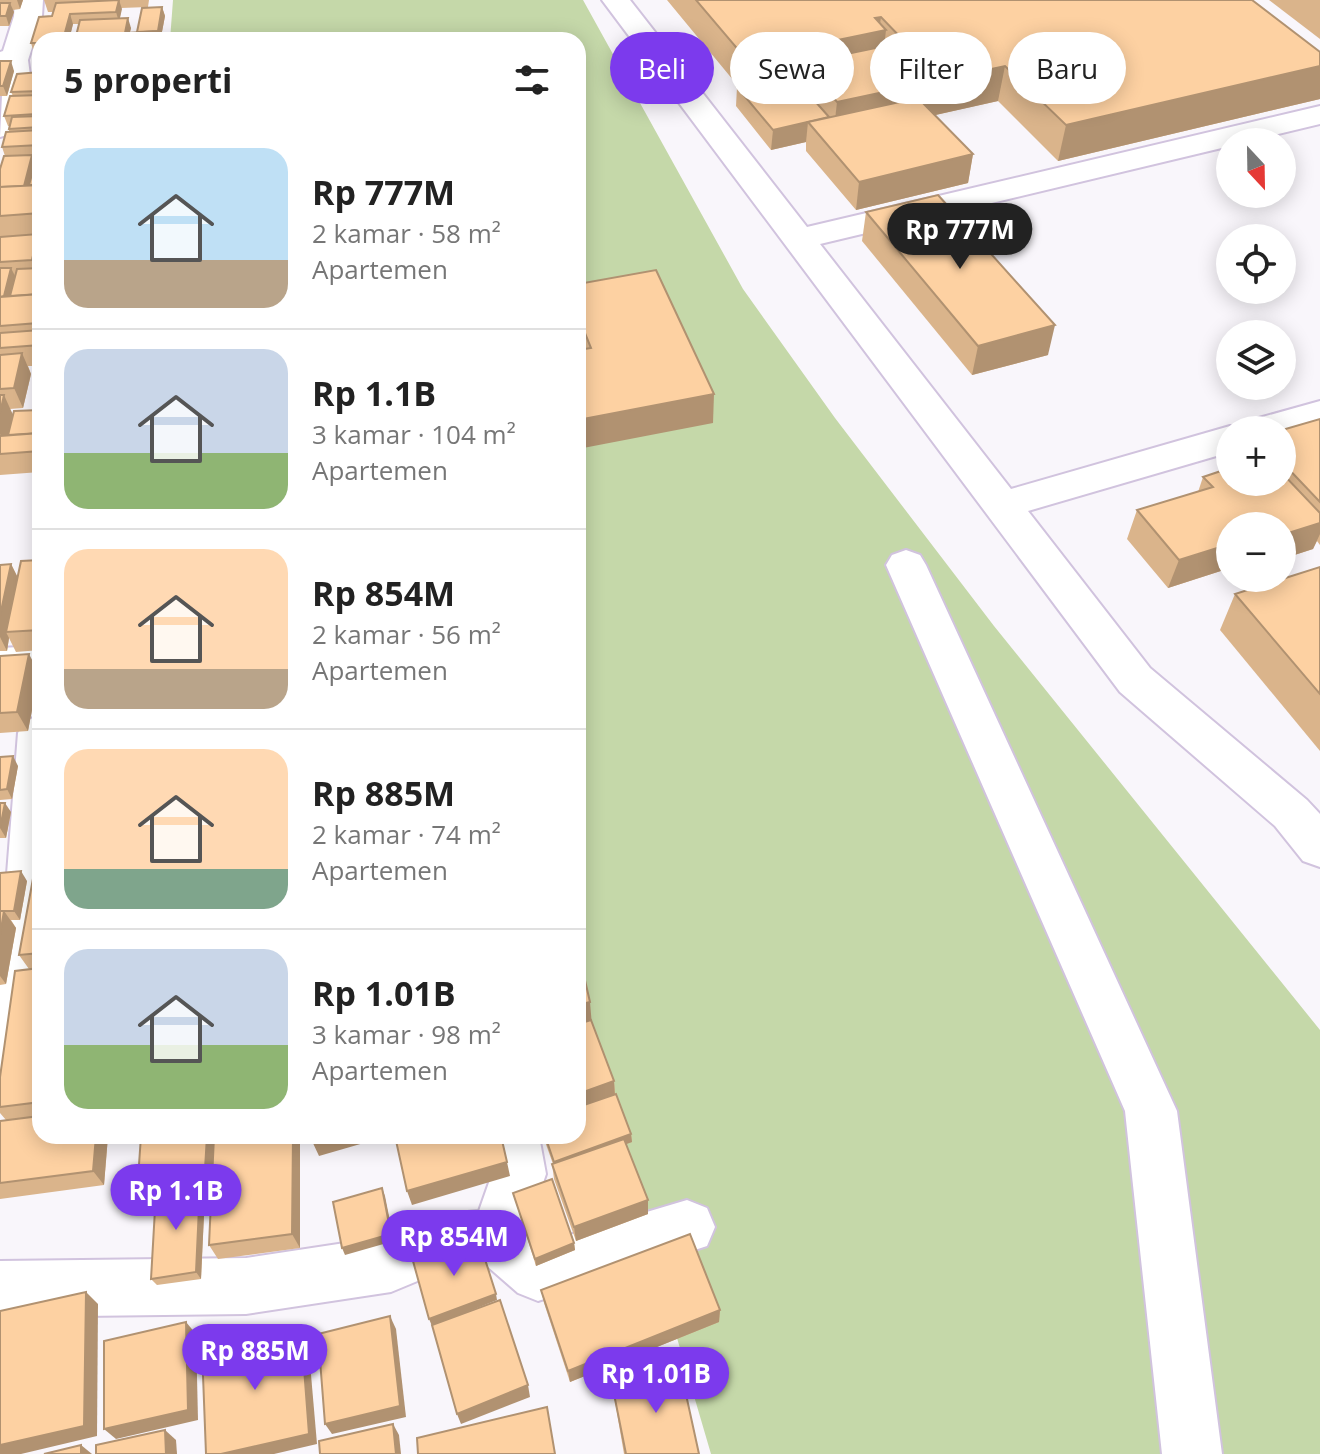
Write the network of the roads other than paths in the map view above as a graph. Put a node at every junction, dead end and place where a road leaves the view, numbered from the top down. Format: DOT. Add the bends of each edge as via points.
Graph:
graph roads {
  1 [pos="29,0"];
  2 [pos="616,0"];
  3 [pos="6,61"];
  4 [pos="1320,115"];
  5 [pos="0,128"];
  6 [pos="799,239"];
  7 [pos="1320,413"];
  8 [pos="1296,420"];
  9 [pos="1216,443"];
  10 [pos="1003,505"];
  11 [pos="906,565"];
  12 [pos="32,662"];
  13 [pos="0,664"];
  14 [pos="1320,847"];
  15 [pos="32,856"];
  16 [pos="0,1082"];
  17 [pos="513,1144"];
  18 [pos="687,1227"];
  19 [pos="497,1237"];
  20 [pos="0,1289"];
  21 [pos="1192,1454"];
  1 -- 3 [label="street" via="28,16"];
  2 -- 6 [label="street"];
  3 -- 5 [label="street" via="16,62 17,77"];
  4 -- 6 [label="street"];
  6 -- 10 [label="street"];
  7 -- 8 [label="street"];
  9 -- 10 [label="street"];
  10 -- 14 [label="street" via="1135,680 1291,813"];
  11 -- 21 [label="street" via="1151,1111"];
  12 -- 13 [label="street"];
  15 -- 16 [label="street"];
  17 -- 19 [label="street" via="519,1174"];
  18 -- 19 [label="street" via="538,1273"];
  19 -- 20 [label="street" via="444,1242 391,1264 246,1286"];
}
